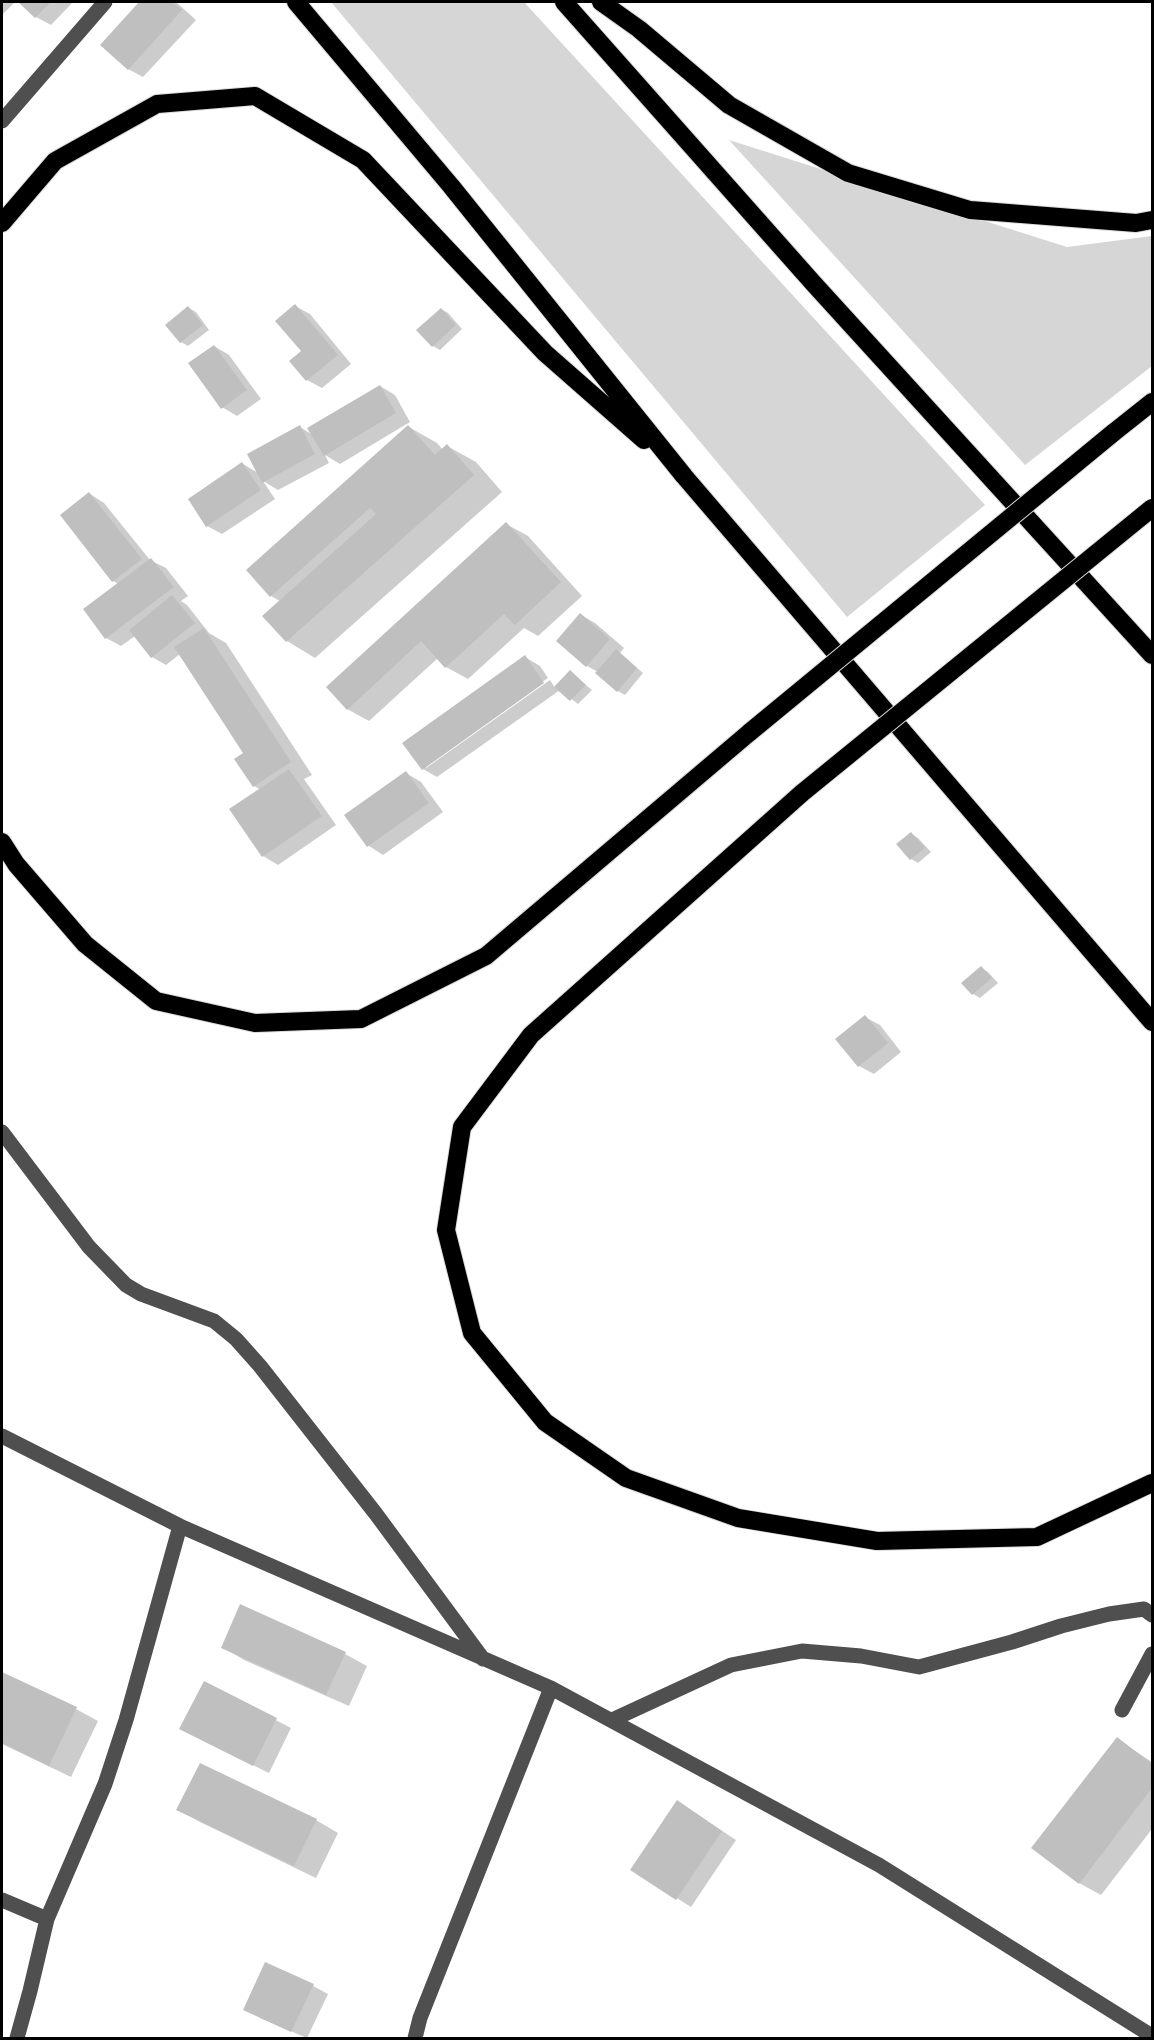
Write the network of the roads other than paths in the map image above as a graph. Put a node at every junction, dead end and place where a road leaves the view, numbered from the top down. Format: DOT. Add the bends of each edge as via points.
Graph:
graph roads {
  1 [pos="105,2"];
  2 [pos="296,2"];
  3 [pos="564,2"];
  4 [pos="601,2"];
  5 [pos="2,121"];
  6 [pos="1152,220"];
  7 [pos="2,223"];
  8 [pos="1152,402"];
  9 [pos="684,476"];
  10 [pos="1152,508"];
  11 [pos="1152,655"];
  12 [pos="2,842"];
  13 [pos="1152,1022"];
  14 [pos="2,1132"];
  15 [pos="2,1436"];
  16 [pos="1152,1483"];
  17 [pos="180,1526"];
  18 [pos="1150,1610"];
  19 [pos="1152,1654"];
  20 [pos="483,1660"];
  21 [pos="551,1688"];
  22 [pos="1122,1710"];
  23 [pos="612,1720"];
  24 [pos="2,1900"];
  25 [pos="47,1919"];
  26 [pos="1152,2036"];
  27 [pos="16,2038"];
  28 [pos="415,2038"];
  1 -- 5 [label="street"];
  2 -- 9 [label="highway"];
  3 -- 11 [label="highway"];
  4 -- 6 [label="highway" via="639,28 729,105 848,173 970,210 1136,223"];
  7 -- 9 [label="highway" via="56,161 157,104 255,96 363,160 545,353"];
  8 -- 12 [label="highway, bridge" via="750,732 486,957 361,1019 255,1023 156,1000 85,944 16,864"];
  9 -- 13 [label="highway"];
  10 -- 16 [label="highway, bridge" via="802,793 531,1035 462,1127 446,1230 472,1333 545,1422 626,1478 738,1518 877,1541 1036,1537"];
  14 -- 20 [label="street" via="89,1247 126,1286 214,1321 236,1339 376,1514"];
  15 -- 17 [label="street"];
  17 -- 20 [label="street"];
  17 -- 25 [label="street" via="105,1784"];
  18 -- 23 [label="street" via="1109,1614 919,1667 861,1656 802,1651 731,1665"];
  19 -- 22 [label="street"];
  20 -- 21 [label="street"];
  21 -- 23 [label="street"];
  21 -- 28 [label="street"];
  23 -- 26 [label="street" via="879,1865"];
  24 -- 25 [label="street"];
  25 -- 27 [label="street"];
}
